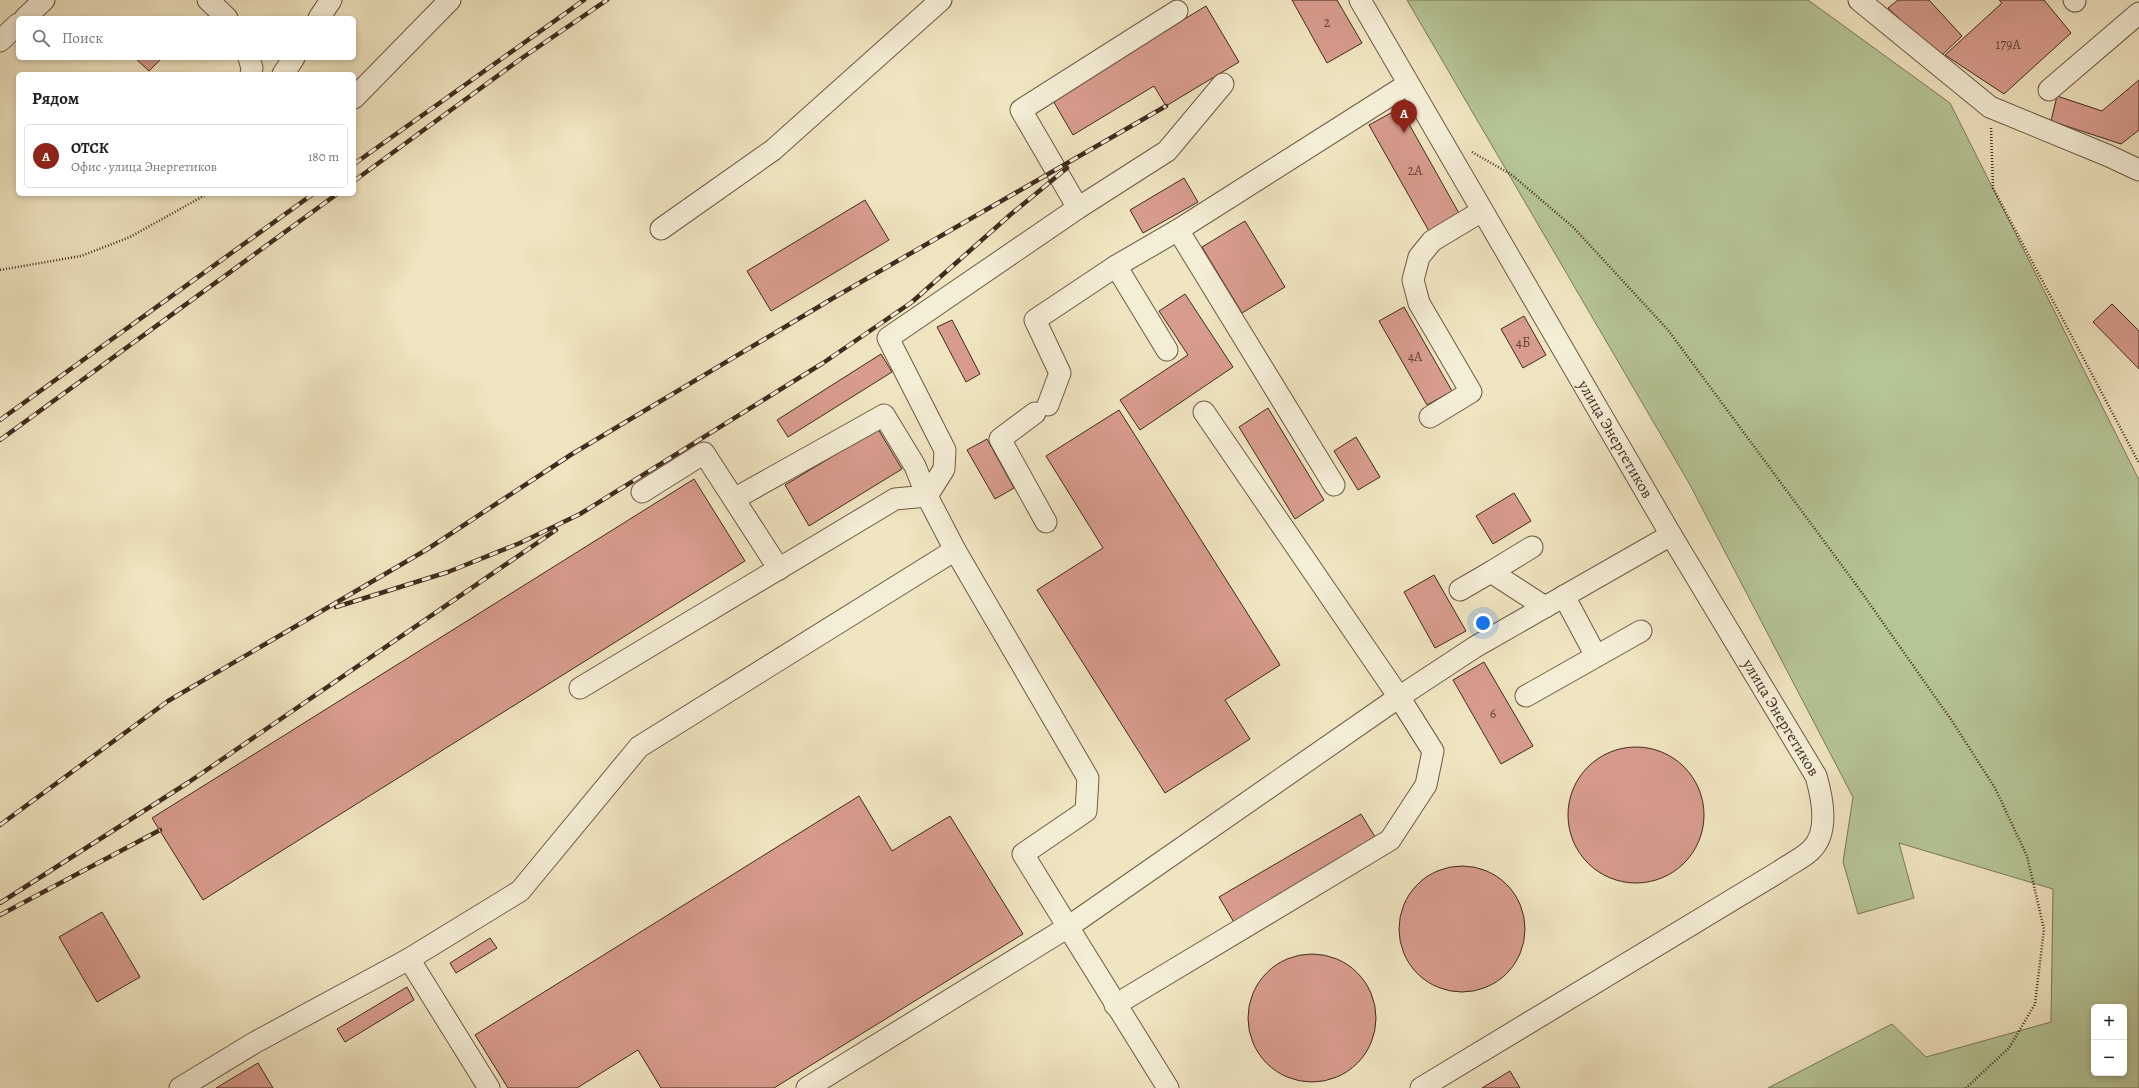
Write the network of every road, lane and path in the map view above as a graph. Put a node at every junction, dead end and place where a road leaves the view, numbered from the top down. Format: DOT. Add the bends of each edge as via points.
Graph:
graph roads {
  1 [pos="44,0"];
  2 [pos="208,0"];
  3 [pos="331,0"];
  4 [pos="450,0"];
  5 [pos="941,0"];
  6 [pos="1360,0"];
  7 [pos="1859,0"];
  8 [pos="1177,11"];
  9 [pos="2139,14"];
  10 [pos="27,16"];
  11 [pos="225,16"];
  12 [pos="320,16"];
  13 [pos="16,26"];
  14 [pos="0,41"];
  15 [pos="250,60"];
  16 [pos="293,60"];
  17 [pos="251,72"];
  18 [pos="284,72"];
  19 [pos="1223,84"];
  20 [pos="1408,84"];
  21 [pos="2049,90"];
  22 [pos="356,96"];
  23 [pos="1990,107"];
  24 [pos="1470,151"];
  25 [pos="2139,170"];
  26 [pos="203,196"];
  27 [pos="1078,208"];
  28 [pos="1482,211"];
  29 [pos="661,229"];
  30 [pos="1178,230"];
  31 [pos="1116,266"];
  32 [pos="0,270"];
  33 [pos="1167,350"];
  34 [pos="1204,412"];
  35 [pos="1430,417"];
  36 [pos="2139,463"];
  37 [pos="1334,485"];
  38 [pos="642,492"];
  39 [pos="927,496"];
  40 [pos="734,499"];
  41 [pos="1046,522"];
  42 [pos="1671,535"];
  43 [pos="1532,547"];
  44 [pos="955,550"];
  45 [pos="778,569"];
  46 [pos="1491,572"];
  47 [pos="1460,590"];
  48 [pos="1564,596"];
  49 [pos="1545,607"];
  50 [pos="1641,630"];
  51 [pos="1596,656"];
  52 [pos="580,688"];
  53 [pos="1526,696"];
  54 [pos="1399,697"];
  55 [pos="1068,927"];
  56 [pos="409,959"];
  57 [pos="1115,1005"];
  58 [pos="180,1088"];
  59 [pos="490,1088"];
  60 [pos="807,1088"];
  61 [pos="1168,1088"];
  62 [pos="1421,1088"];
  63 [pos="1966,1088"];
  1 -- 10 [label="street"];
  2 -- 11 [label="street"];
  3 -- 12 [label="street"];
  4 -- 22 [label="street"];
  5 -- 29 [label="street" via="773,150"];
  6 -- 20 [label="street, улица Энергетиков"];
  7 -- 23 [label="street"];
  8 -- 27 [label="street" via="1021,110"];
  9 -- 21 [label="street"];
  13 -- 14 [label="street"];
  15 -- 17 [label="street"];
  16 -- 18 [label="street"];
  19 -- 27 [label="street" via="1167,151"];
  20 -- 28 [label="street, улица Энергетиков"];
  20 -- 30 [label="street"];
  23 -- 25 [label="street"];
  23 -- 36 [label="path" via="1993,188"];
  24 -- 63 [label="path" via="1512,175 1574,228 1668,330 1860,590 1952,720 1995,788 2027,856 2044,929 2035,1004 2009,1048"];
  26 -- 32 [label="path" via="130,237 81,256"];
  27 -- 39 [label="street" via="888,338 944,450 944,469"];
  28 -- 35 [label="street" via="1432,241 1419,257 1414,280 1419,303 1471,392"];
  28 -- 42 [label="street, улица Энергетиков"];
  30 -- 31 [label="street"];
  30 -- 37 [label="street"];
  31 -- 33 [label="street"];
  31 -- 41 [label="street" via="1034,320 1060,373 1041,409 1000,439"];
  34 -- 54 [label="street"];
  38 -- 40 [label="street" via="704,453"];
  39 -- 40 [label="street" via="915,466 884,415"];
  39 -- 44 [label="street"];
  39 -- 45 [label="street" via="895,499"];
  40 -- 45 [label="street"];
  42 -- 48 [label="street"];
  42 -- 62 [label="street, улица Энергетиков" via="1816,776 1822,796 1823,817 1820,834 1812,850 1780,871"];
  43 -- 46 [label="street"];
  44 -- 55 [label="street" via="1088,778 1086,811 1023,854"];
  44 -- 56 [label="street" via="639,747 520,891"];
  45 -- 52 [label="street"];
  46 -- 47 [label="street"];
  46 -- 49 [label="street"];
  48 -- 49 [label="street"];
  48 -- 51 [label="street"];
  49 -- 54 [label="street" via="1475,647"];
  50 -- 51 [label="street"];
  51 -- 53 [label="street"];
  54 -- 55 [label="street"];
  54 -- 57 [label="street" via="1433,751 1426,785 1390,840"];
  55 -- 57 [label="street"];
  55 -- 60 [label="street"];
  56 -- 58 [label="street" via="254,1043"];
  56 -- 59 [label="street"];
  57 -- 61 [label="street"];
}
